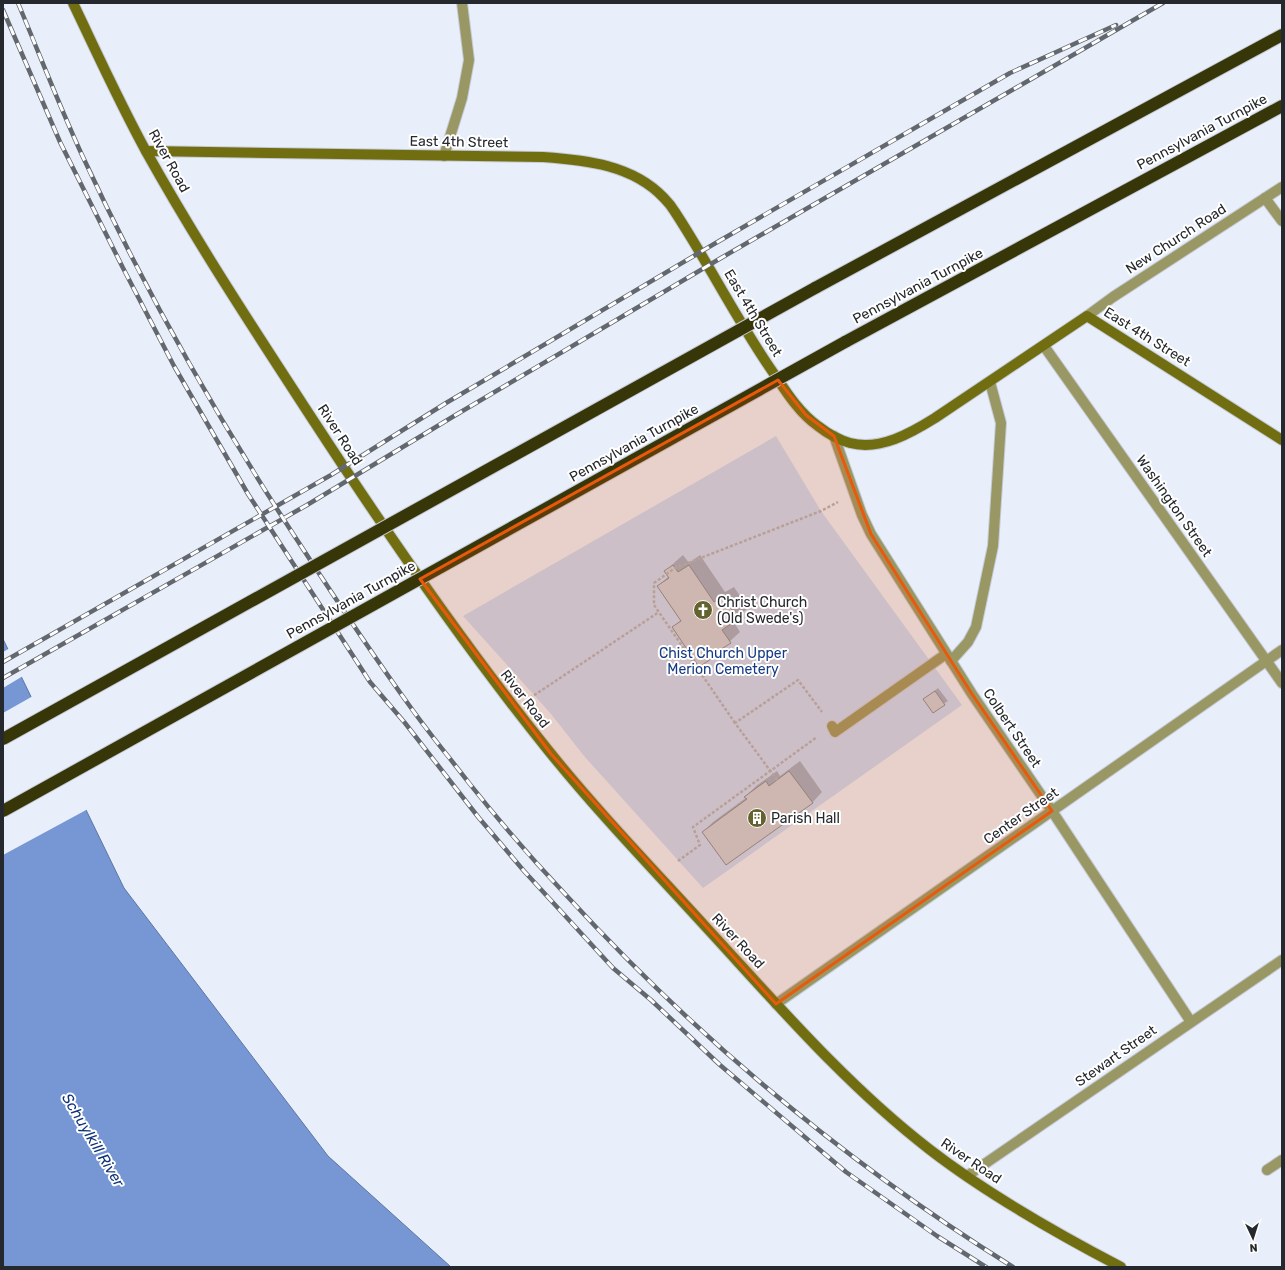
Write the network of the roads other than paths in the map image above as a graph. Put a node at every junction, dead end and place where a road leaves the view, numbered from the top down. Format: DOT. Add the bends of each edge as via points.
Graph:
graph roads {
  1 [pos="73,3"];
  2 [pos="462,3"];
  3 [pos="1282,35"];
  4 [pos="1282,106"];
  5 [pos="146,151"];
  6 [pos="444,156"];
  7 [pos="1282,187"];
  8 [pos="1265,198"];
  9 [pos="1282,222"];
  10 [pos="1087,316"];
  11 [pos="1044,346"];
  12 [pos="990,382"];
  13 [pos="834,436"];
  14 [pos="1282,440"];
  15 [pos="1282,650"];
  16 [pos="948,657"];
  17 [pos="1266,661"];
  18 [pos="1282,683"];
  19 [pos="832,726"];
  20 [pos="3,739"];
  21 [pos="3,811"];
  22 [pos="1052,811"];
  23 [pos="1282,960"];
  24 [pos="776,1004"];
  25 [pos="1191,1022"];
  26 [pos="1282,1160"];
  27 [pos="1267,1170"];
  28 [pos="967,1176"];
  29 [pos="1121,1267"];
  1 -- 5 [label="main road, River Road"];
  2 -- 6 [label="street" via="469,60 462,98"];
  3 -- 20 [label="highway, bridge" via="815,288"];
  4 -- 21 [label="highway, Pennsylvania Turnpike, bridge" via="845,342"];
  5 -- 6 [label="main road, East 4th Street"];
  5 -- 24 [label="main road, River Road" via="220,278 371,508 438,604 551,754"];
  6 -- 13 [label="main road, East 4th Street" via="543,157 592,162 632,175 648,185 676,212 746,332 786,392 818,426"];
  7 -- 8 [label="street, New Church Road"];
  8 -- 9 [label="street"];
  8 -- 10 [label="street, New Church Road"];
  10 -- 11 [label="main road, East 4th Street"];
  10 -- 14 [label="main road, East 4th Street"];
  11 -- 12 [label="main road, East 4th Street"];
  11 -- 17 [label="street, Washington Street"];
  12 -- 13 [label="main road, East 4th Street" via="900,438 867,444 851,443"];
  12 -- 16 [label="street" via="1001,423 993,546 976,627 968,642"];
  13 -- 16 [label="street, Colbert Street" via="871,534"];
  15 -- 17 [label="street, Center Street"];
  16 -- 19 [label="street" via="835,732"];
  16 -- 22 [label="street, Colbert Street"];
  17 -- 18 [label="street, Washington Street"];
  17 -- 22 [label="street, Center Street"];
  22 -- 24 [label="street, Center Street"];
  22 -- 25 [label="street, Colbert Street"];
  23 -- 25 [label="street, Stewart Street"];
  24 -- 28 [label="main road, River Road" via="888,1115 928,1149"];
  25 -- 28 [label="street, Stewart Street"];
  26 -- 27 [label="street"];
  28 -- 29 [label="main road, River Road" via="1088,1250"];
}
